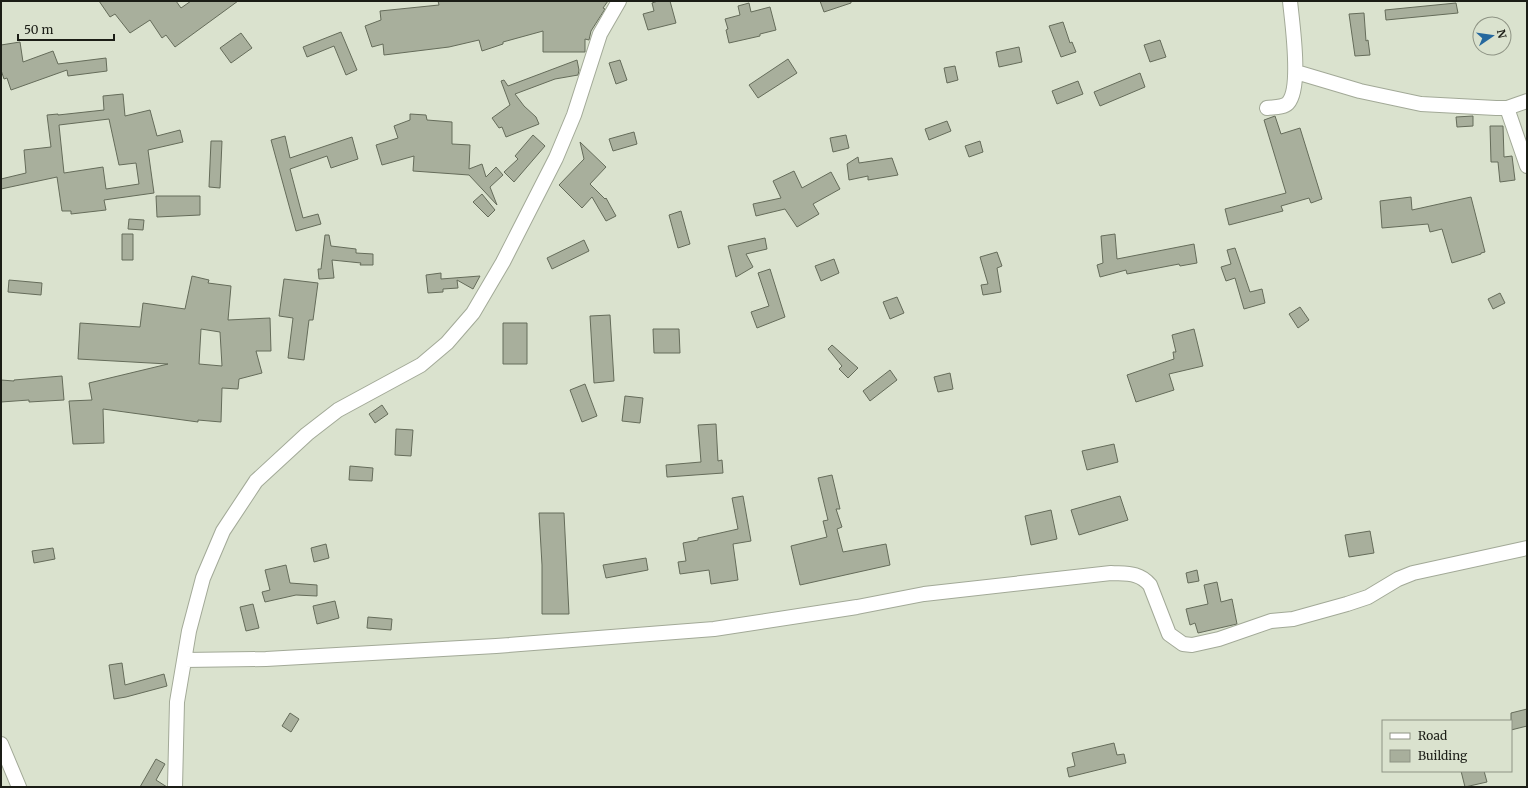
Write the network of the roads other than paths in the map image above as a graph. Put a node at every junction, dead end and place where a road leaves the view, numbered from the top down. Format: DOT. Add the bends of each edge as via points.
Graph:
graph roads {
  1 [pos="619,1"];
  2 [pos="1290,1"];
  3 [pos="1296,72"];
  4 [pos="1527,101"];
  5 [pos="1267,108"];
  6 [pos="1507,108"];
  7 [pos="1527,166"];
  8 [pos="1527,548"];
  9 [pos="184,660"];
  10 [pos="1,744"];
  11 [pos="19,787"];
  12 [pos="175,787"];
  1 -- 9 [label="street" via="600,34 574,115 556,158 503,262 473,313 447,343 422,365 338,410 307,434 256,481 223,531 203,578"];
  2 -- 3 [label="street"];
  3 -- 5 [label="street" via="1292,97 1287,104"];
  3 -- 6 [label="street" via="1360,91 1421,104"];
  4 -- 6 [label="street"];
  6 -- 7 [label="street"];
  8 -- 9 [label="street" via="1413,573 1368,597 1347,604 1294,619 1271,621 1219,639 1192,645 1183,644 1169,634 1150,585 1145,579 1140,576 1111,573 924,594 714,629 266,659"];
  9 -- 12 [label="street" via="177,702"];
  10 -- 11 [label="street"];
}
